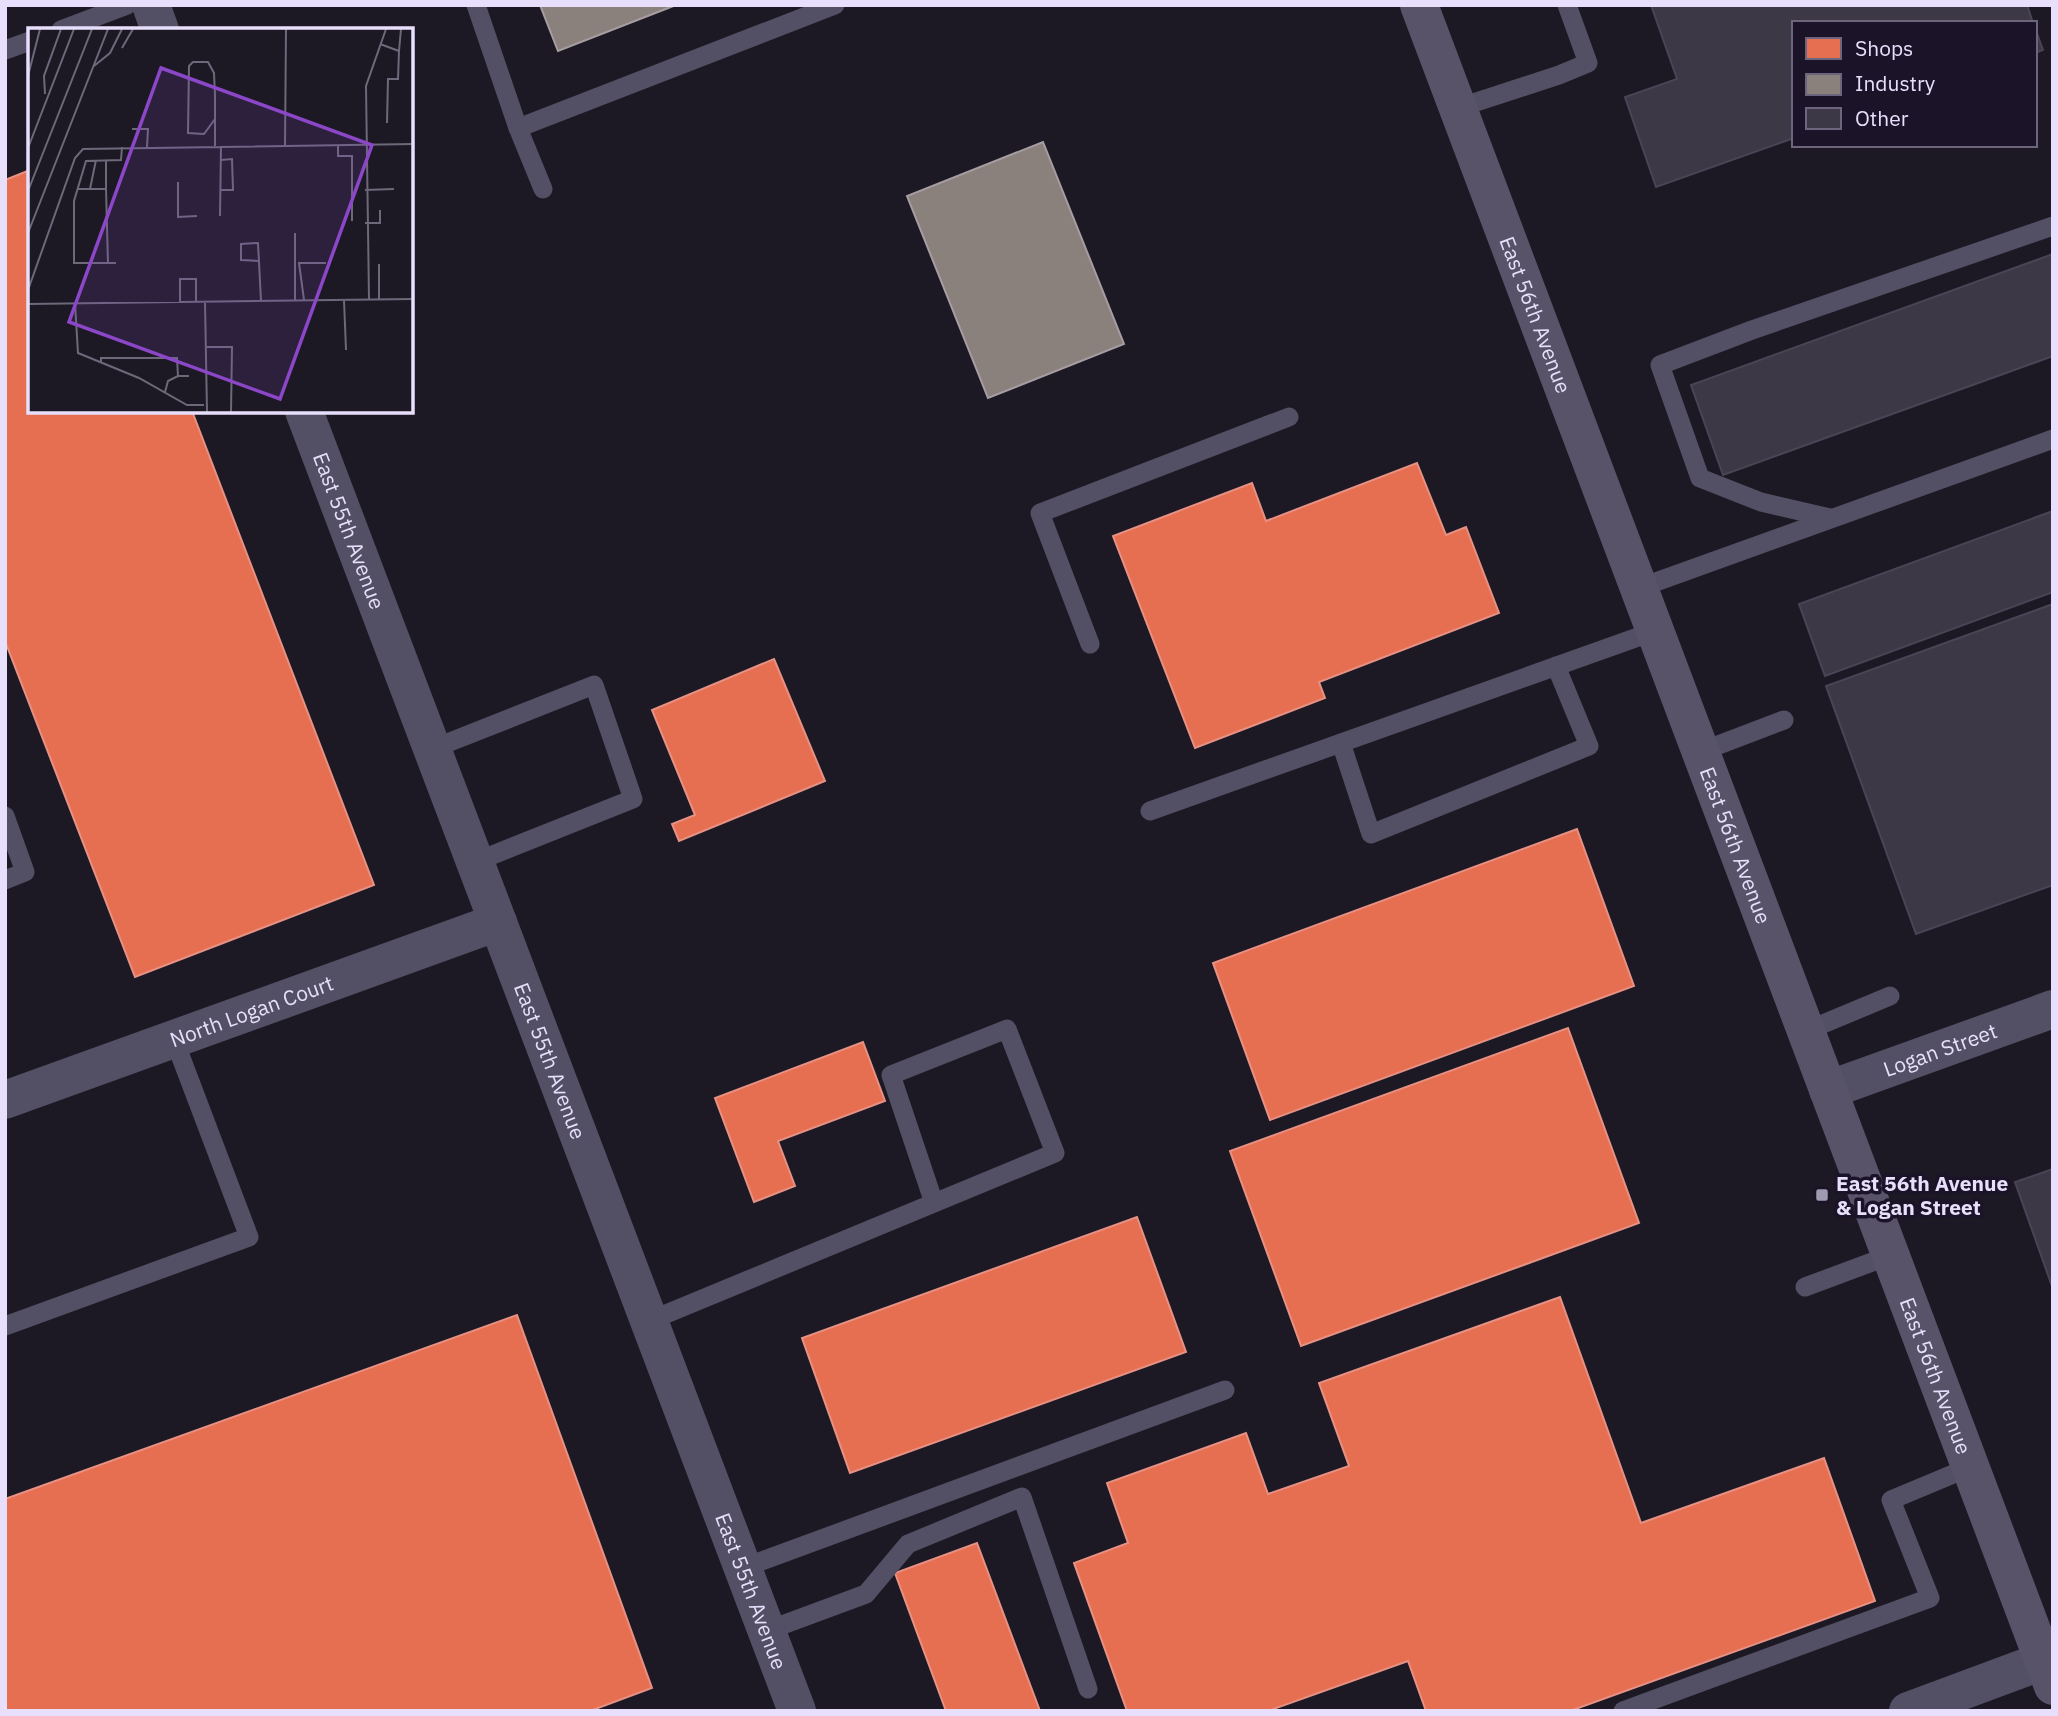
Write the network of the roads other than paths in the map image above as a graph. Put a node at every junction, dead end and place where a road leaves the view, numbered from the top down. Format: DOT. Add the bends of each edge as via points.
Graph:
graph roads {
  1 [pos="127,5"];
  2 [pos="150,5"];
  3 [pos="476,5"];
  4 [pos="835,5"];
  5 [pos="1419,5"];
  6 [pos="1567,5"];
  7 [pos="66,28"];
  8 [pos="159,28"];
  9 [pos="28,42"];
  10 [pos="5,51"];
  11 [pos="1458,108"];
  12 [pos="518,128"];
  13 [pos="543,188"];
  14 [pos="2053,226"];
  15 [pos="305,413"];
  16 [pos="1289,417"];
  17 [pos="2053,439"];
  18 [pos="1830,519"];
  19 [pos="1639,588"];
  20 [pos="1655,631"];
  21 [pos="1090,644"];
  22 [pos="1556,666"];
  23 [pos="1784,720"];
  24 [pos="1341,743"];
  25 [pos="432,748"];
  26 [pos="1700,752"];
  27 [pos="1150,811"];
  28 [pos="5,817"];
  29 [pos="475,862"];
  30 [pos="5,880"];
  31 [pos="498,922"];
  32 [pos="1890,996"];
  33 [pos="2053,1009"];
  34 [pos="1805,1031"];
  35 [pos="174,1039"];
  36 [pos="1828,1090"];
  37 [pos="5,1100"];
  38 [pos="934,1203"];
  39 [pos="1891,1255"];
  40 [pos="1805,1287"];
  41 [pos="649,1321"];
  42 [pos="5,1326"];
  43 [pos="1225,1390"];
  44 [pos="1970,1468"];
  45 [pos="743,1568"];
  46 [pos="766,1631"];
  47 [pos="2050,1668"];
  48 [pos="1088,1689"];
  49 [pos="797,1711"];
  50 [pos="1623,1711"];
  51 [pos="1908,1711"];
  1 -- 7 [label="lane"];
  2 -- 8 [label="street"];
  3 -- 12 [label="lane"];
  4 -- 12 [label="lane"];
  5 -- 11 [label="street, East 56th Avenue"];
  6 -- 11 [label="lane" via="1588,63"];
  9 -- 10 [label="lane"];
  11 -- 19 [label="street, East 56th Avenue"];
  12 -- 13 [label="lane"];
  14 -- 18 [label="lane" via="1660,365 1700,478 1761,502"];
  15 -- 25 [label="street, East 55th Avenue"];
  16 -- 21 [label="lane" via="1040,513"];
  17 -- 18 [label="lane"];
  18 -- 19 [label="lane"];
  19 -- 20 [label="street, East 56th Avenue"];
  20 -- 22 [label="lane"];
  20 -- 26 [label="street, East 56th Avenue"];
  22 -- 24 [label="lane"];
  22 -- 24 [label="lane" via="1589,746 1371,834"];
  23 -- 26 [label="lane"];
  24 -- 27 [label="lane"];
  25 -- 29 [label="street, East 55th Avenue"];
  25 -- 29 [label="lane" via="594,685 634,799"];
  26 -- 34 [label="street, East 56th Avenue"];
  28 -- 30 [label="lane" via="25,872"];
  29 -- 31 [label="street, East 55th Avenue"];
  31 -- 35 [label="street, North Logan Court"];
  31 -- 41 [label="street, East 55th Avenue"];
  32 -- 34 [label="lane"];
  33 -- 36 [label="street, Logan Street"];
  34 -- 36 [label="street, East 56th Avenue"];
  35 -- 37 [label="street, North Logan Court"];
  35 -- 42 [label="lane" via="249,1237"];
  36 -- 39 [label="street, East 56th Avenue"];
  38 -- 38 [label="lane" via="1055,1153 1007,1029 891,1075"];
  38 -- 41 [label="lane"];
  39 -- 40 [label="lane"];
  39 -- 44 [label="street, East 56th Avenue"];
  41 -- 45 [label="street, East 55th Avenue"];
  43 -- 45 [label="lane"];
  44 -- 47 [label="street, East 56th Avenue"];
  44 -- 50 [label="lane" via="1891,1500 1930,1598"];
  45 -- 46 [label="street, East 55th Avenue"];
  46 -- 48 [label="lane" via="866,1594 908,1544 1022,1497"];
  46 -- 49 [label="street, East 55th Avenue"];
  47 -- 51 [label="street"];
}
